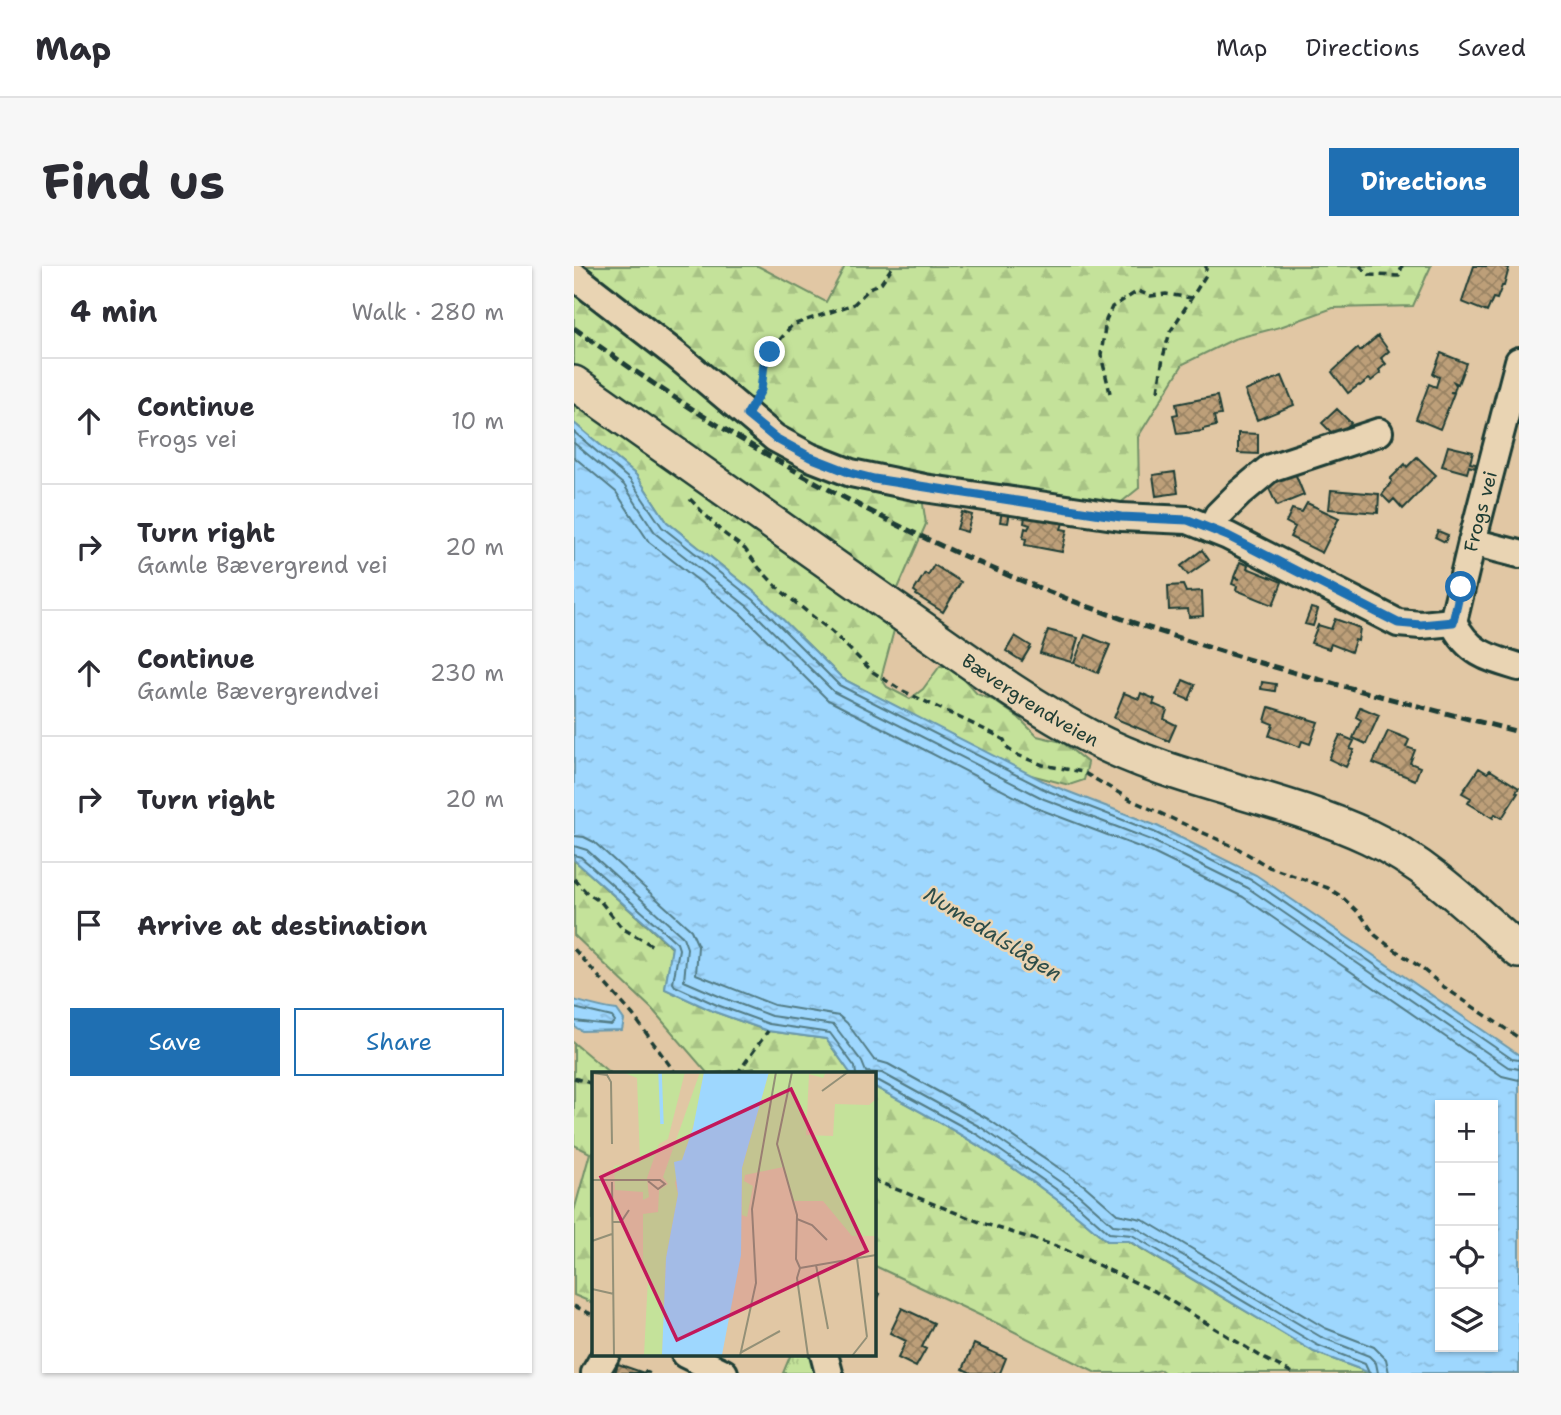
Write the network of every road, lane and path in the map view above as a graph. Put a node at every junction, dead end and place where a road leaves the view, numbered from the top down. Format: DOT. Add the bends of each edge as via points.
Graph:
graph roads {
  1 [pos="893,266"];
  2 [pos="1206,266"];
  3 [pos="1360,266"];
  4 [pos="1402,266"];
  5 [pos="574,276"];
  6 [pos="1192,298"];
  7 [pos="1519,360"];
  8 [pos="574,383"];
  9 [pos="1158,391"];
  10 [pos="1110,393"];
  11 [pos="747,415"];
  12 [pos="1379,432"];
  13 [pos="1211,528"];
  14 [pos="1472,542"];
  15 [pos="1519,554"];
  16 [pos="1453,622"];
  17 [pos="1519,667"];
  18 [pos="574,879"];
  19 [pos="653,946"];
  20 [pos="574,949"];
  21 [pos="1519,951"];
  22 [pos="768,1031"];
  23 [pos="675,1072"];
  24 [pos="738,1072"];
  25 [pos="574,1078"];
  26 [pos="592,1084"];
  27 [pos="875,1181"];
  28 [pos="574,1306"];
  29 [pos="592,1315"];
  30 [pos="605,1356"];
  31 [pos="689,1356"];
  32 [pos="825,1356"];
  33 [pos="595,1373"];
  34 [pos="724,1373"];
  35 [pos="829,1373"];
  36 [pos="1293,1373"];
  1 -- 11 [label="path" via="854,304 792,325 764,364 761,390"];
  2 -- 6 [label="path" via="1206,275"];
  3 -- 4 [label="path" via="1370,275 1399,276"];
  5 -- 11 [label="street"];
  6 -- 9 [label="path" via="1170,332"];
  6 -- 10 [label="path" via="1138,291 1112,307 1101,355"];
  7 -- 14 [label="street, Frogs vei"];
  8 -- 21 [label="main road, Bævergrendveien" via="1059,720 1118,750 1369,836 1422,867"];
  11 -- 13 [label="street" via="775,438 851,473 1121,517 1188,520"];
  12 -- 13 [label="street" via="1270,468 1218,515"];
  13 -- 16 [label="street" via="1398,623"];
  14 -- 15 [label="street"];
  14 -- 16 [label="street, Frogs vei"];
  16 -- 17 [label="street" via="1472,649"];
  18 -- 19 [label="path" via="622,928"];
  20 -- 23 [label="path" via="633,1015"];
  22 -- 24 [label="path"];
  25 -- 26 [label="path"];
  27 -- 36 [label="path" via="1059,1247 1167,1297"];
  28 -- 29 [label="path"];
  30 -- 33 [label="street"];
  31 -- 34 [label="street"];
  32 -- 35 [label="street"];
}
